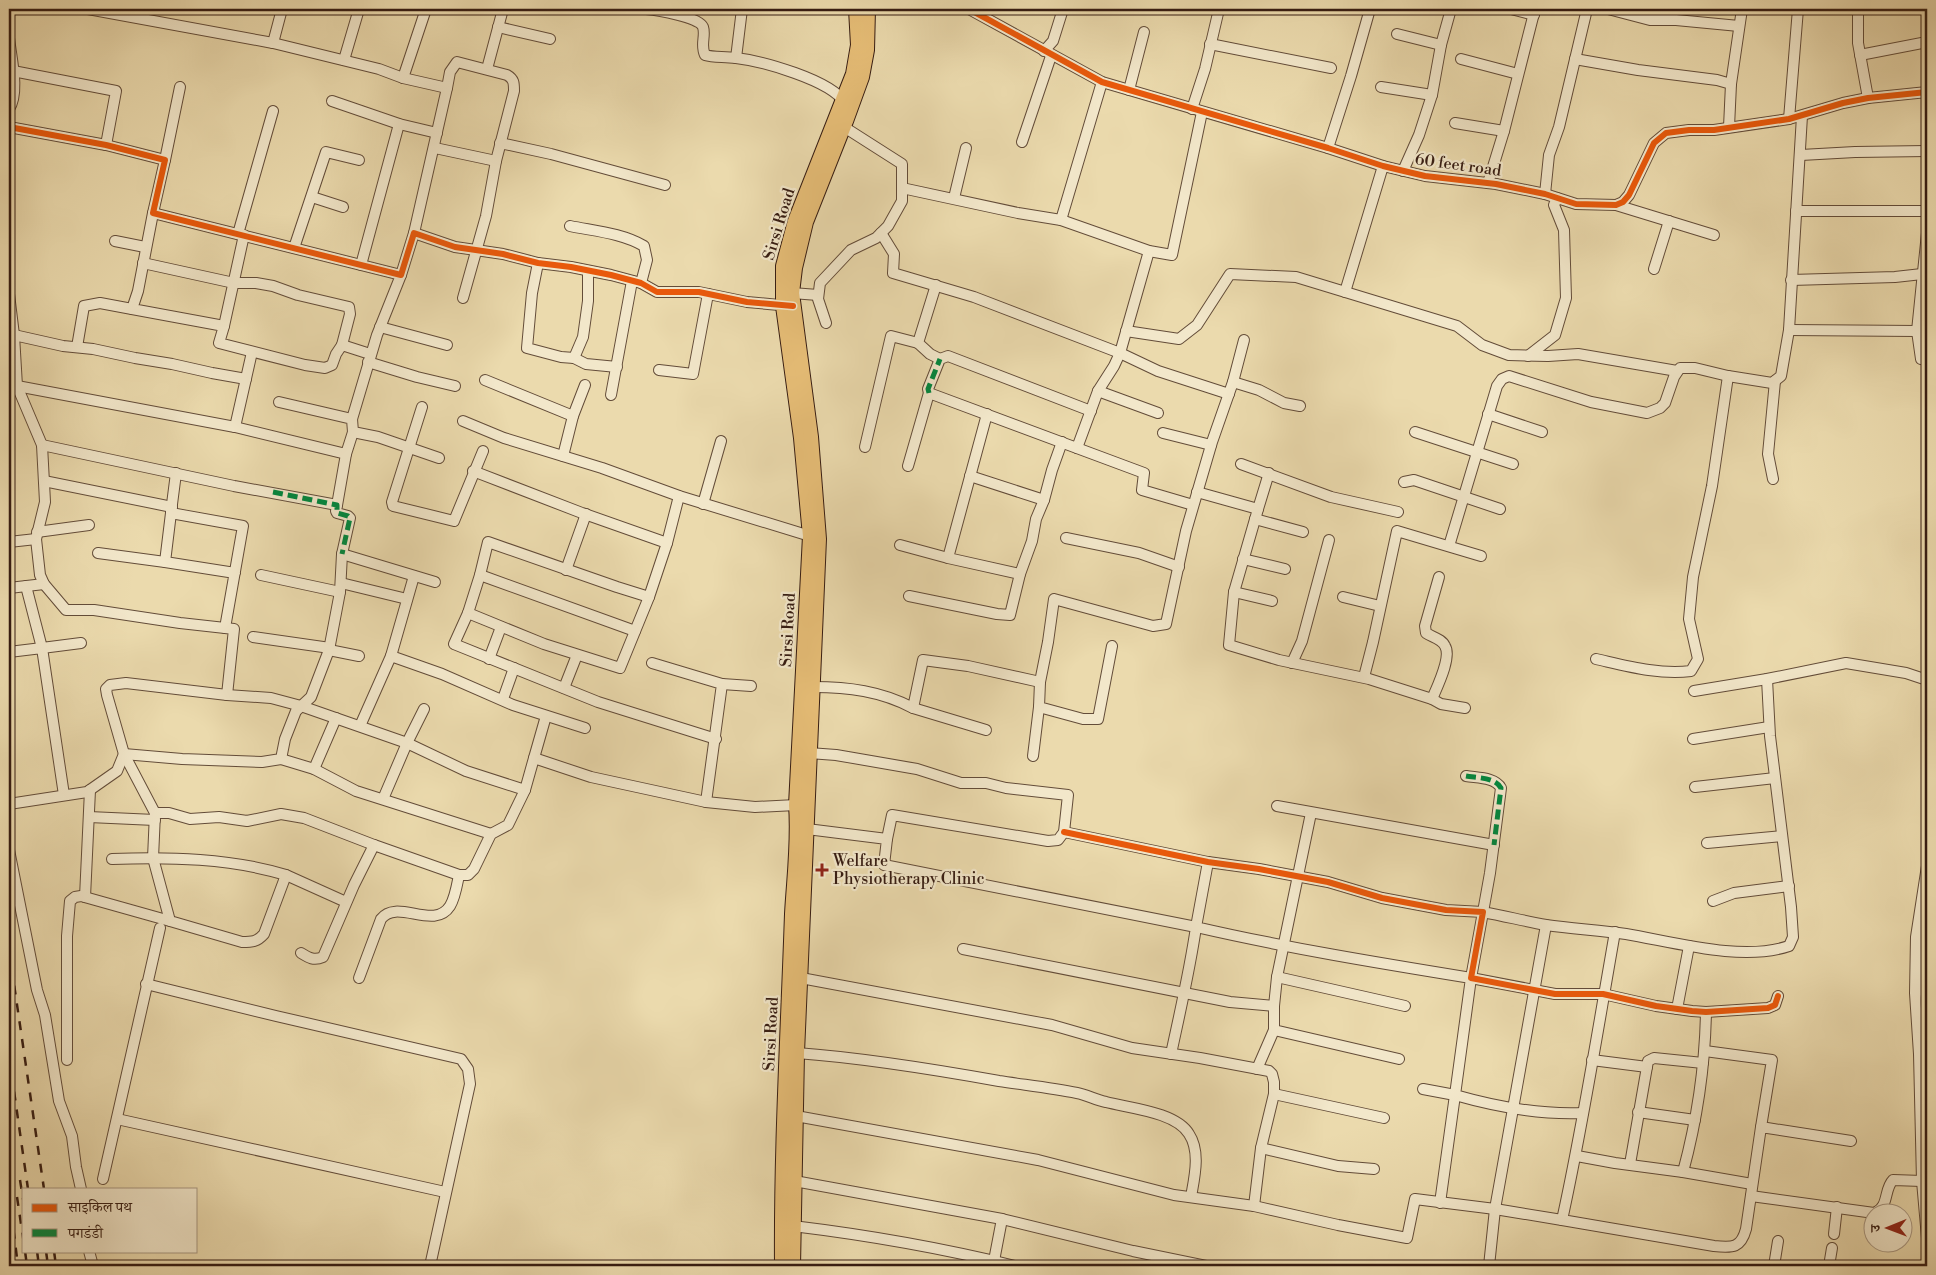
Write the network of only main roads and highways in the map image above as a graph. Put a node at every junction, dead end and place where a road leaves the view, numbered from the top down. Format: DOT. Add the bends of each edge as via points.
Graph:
graph roads {
  1 [pos="856,9"];
  2 [pos="868,9"];
  3 [pos="846,105"];
  4 [pos="790,302"];
  5 [pos="788,1180"];
  6 [pos="782,1266"];
  7 [pos="793,1266"];
  1 -- 3 [label="main road, Sirsi Road" via="858,44"];
  2 -- 3 [label="main road, Sirsi Road" via="867,50 862,77"];
  3 -- 4 [label="main road, Sirsi Road" via="844,128 806,222 794,268"];
  3 -- 4 [label="main road, Sirsi Road" via="795,221 783,266"];
  4 -- 5 [label="main road, Sirsi Road" via="810,536 796,805"];
  4 -- 5 [label="main road, Sirsi Road" via="810,427 818,508 817,613 796,1116"];
  5 -- 6 [label="main road, Sirsi Road"];
  5 -- 7 [label="main road, Sirsi Road"];
}
